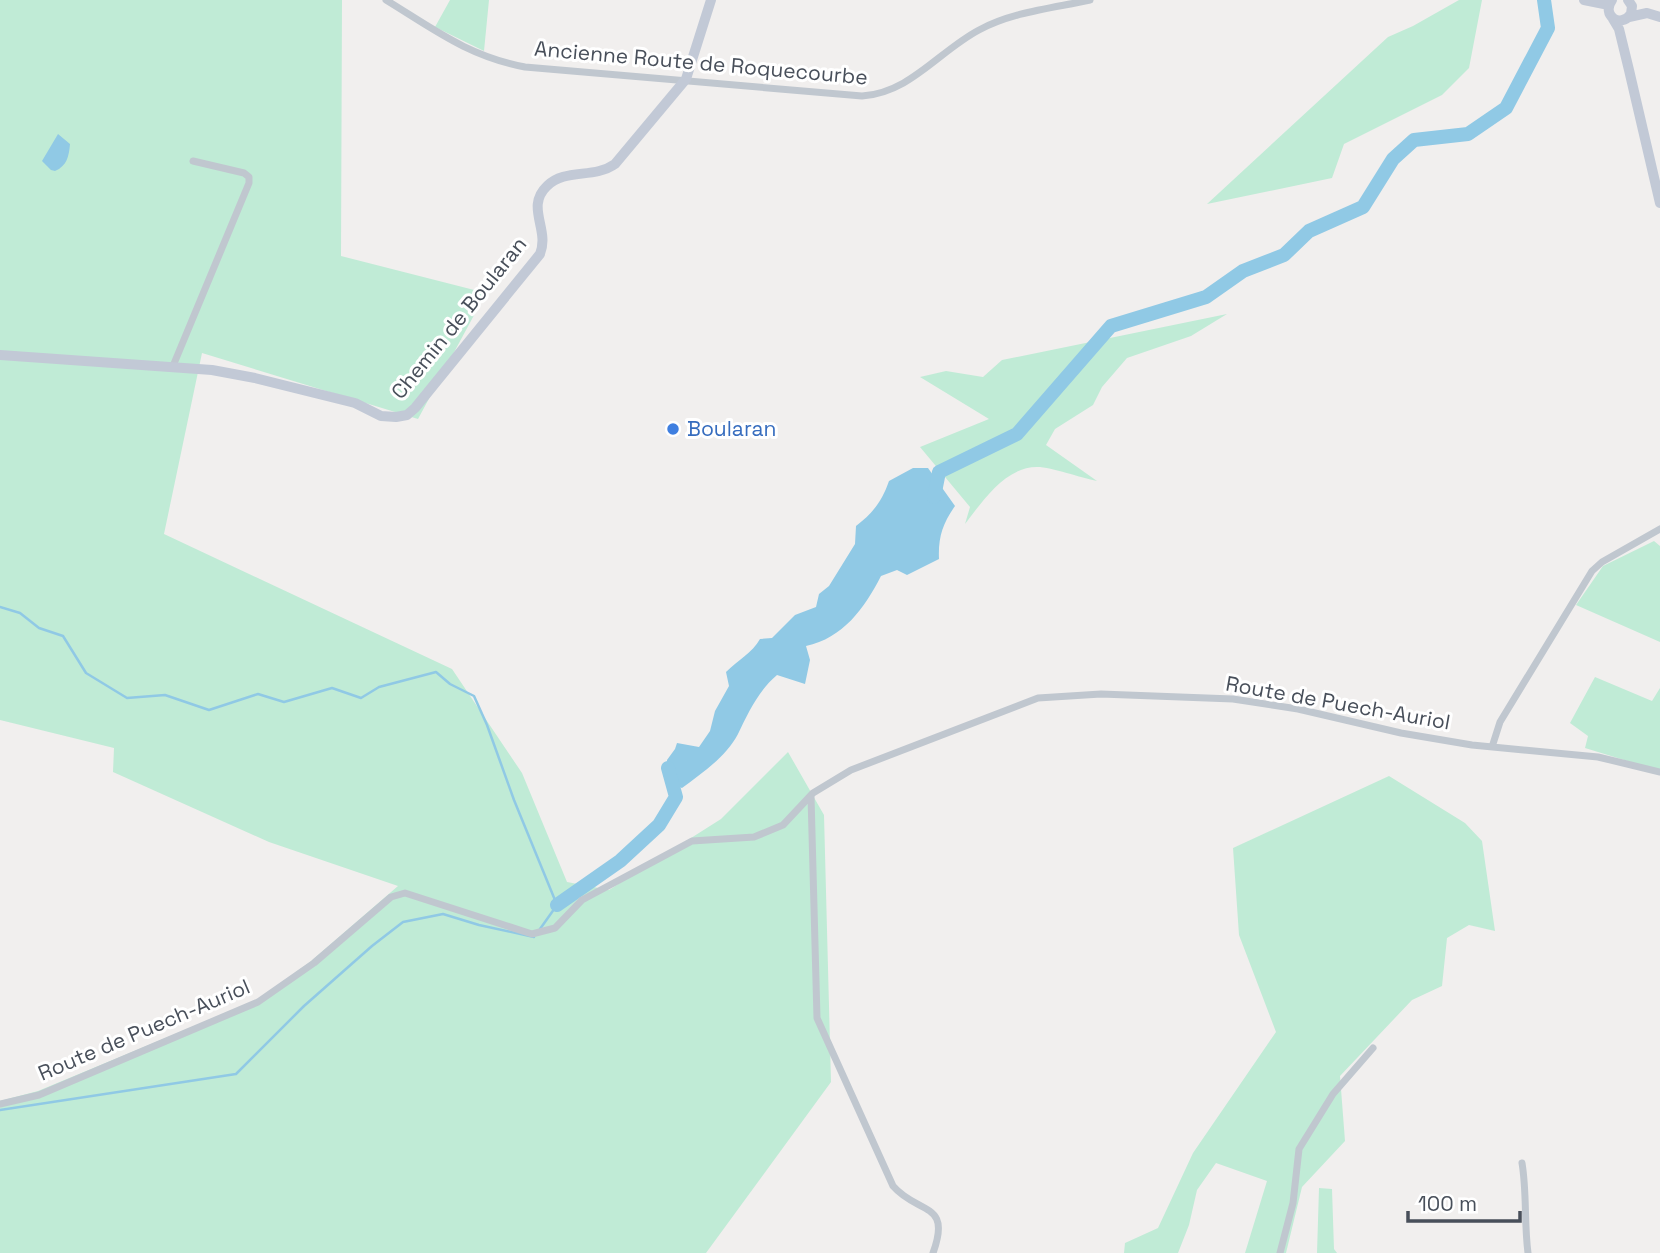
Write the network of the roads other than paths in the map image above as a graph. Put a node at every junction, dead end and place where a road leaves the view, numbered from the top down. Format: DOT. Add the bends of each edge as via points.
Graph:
graph roads {
  1 [pos="386,0"];
  2 [pos="711,0"];
  3 [pos="1090,0"];
  4 [pos="1584,0"];
  5 [pos="1629,1"];
  6 [pos="1610,2"];
  7 [pos="1660,11"];
  8 [pos="1660,17"];
  9 [pos="1628,18"];
  10 [pos="1613,19"];
  11 [pos="1629,70"];
  12 [pos="683,82"];
  13 [pos="193,161"];
  14 [pos="1660,203"];
  15 [pos="0,355"];
  16 [pos="173,366"];
  17 [pos="1660,529"];
  18 [pos="1492,747"];
  19 [pos="1660,772"];
  20 [pos="811,795"];
  21 [pos="1373,1048"];
  22 [pos="0,1104"];
  23 [pos="1522,1163"];
  24 [pos="933,1253"];
  25 [pos="1280,1253"];
  26 [pos="1528,1253"];
  1 -- 12 [label="street, Ancienne Route de Roquecourbe" via="448,39 506,63"];
  2 -- 12 [label="street"];
  3 -- 12 [label="street, Ancienne Route de Roquecourbe" via="992,23 903,85 874,95"];
  4 -- 6 [label="street"];
  5 -- 7 [label="street"];
  5 -- 9 [label="street" via="1632,10"];
  6 -- 10 [label="street" via="1608,13"];
  8 -- 9 [label="street" via="1647,13"];
  9 -- 10 [label="street"];
  9 -- 11 [label="street"];
  10 -- 11 [label="street"];
  11 -- 14 [label="street"];
  12 -- 16 [label="street, Chemin de Boularan" via="615,164 600,172 562,177 545,187 537,204 544,237 540,254 407,415 381,416 355,403 255,378"];
  13 -- 16 [label="street" via="244,173 249,183"];
  15 -- 16 [label="street, Chemin de Boularan"];
  17 -- 18 [label="street" via="1592,570 1500,722"];
  18 -- 19 [label="street, Route de Puech-Auriol" via="1598,757"];
  18 -- 20 [label="street, Route de Puech-Auriol" via="1233,699 1101,694 1038,698 850,770"];
  20 -- 22 [label="street, Route de Puech-Auriol" via="783,825 754,837 692,841 582,900 555,928 535,933 405,893 391,897 314,963 258,1002 39,1095"];
  20 -- 24 [label="street" via="820,1029 893,1186 938,1220 940,1235"];
  21 -- 25 [label="street" via="1333,1094 1299,1149 1293,1203"];
  23 -- 26 [label="street"];
}
